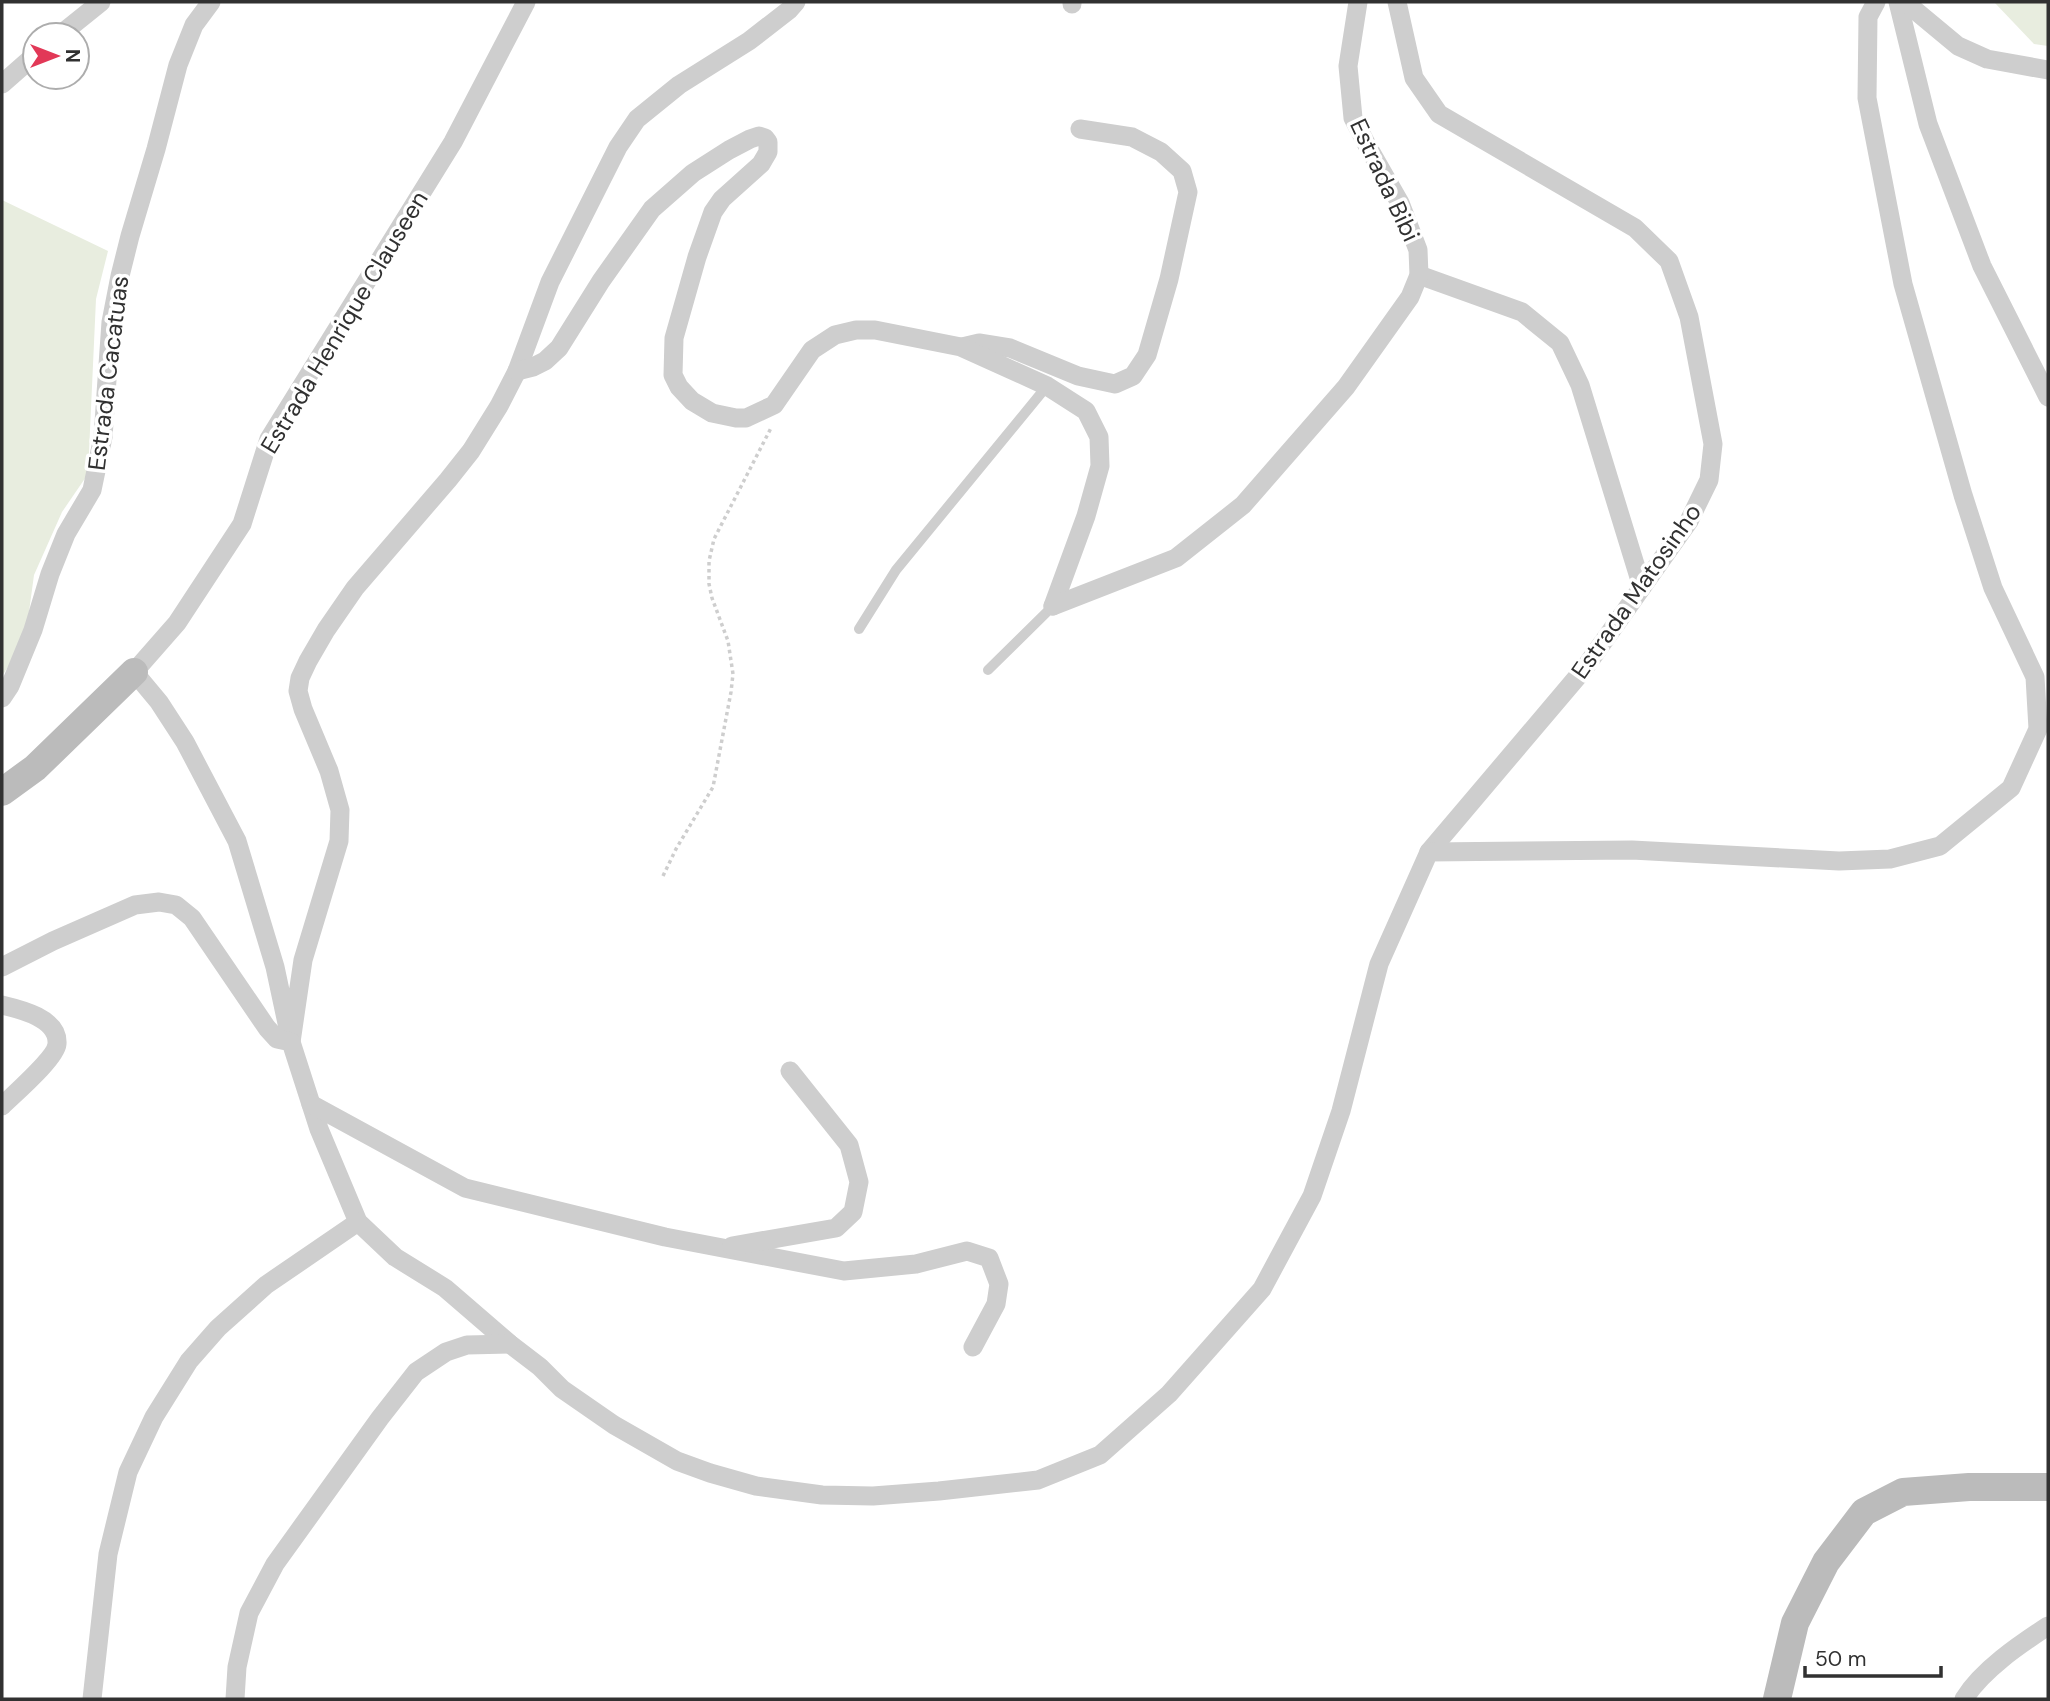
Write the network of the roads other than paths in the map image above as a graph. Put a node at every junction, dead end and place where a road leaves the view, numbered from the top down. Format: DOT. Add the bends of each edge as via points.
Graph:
graph roads {
  1 [pos="101,2"];
  2 [pos="211,2"];
  3 [pos="526,2"];
  4 [pos="796,2"];
  5 [pos="1358,2"];
  6 [pos="1397,2"];
  7 [pos="1876,2"];
  8 [pos="1898,2"];
  9 [pos="1905,2"];
  10 [pos="77,21"];
  11 [pos="21,67"];
  12 [pos="2048,70"];
  13 [pos="2,84"];
  14 [pos="1080,129"];
  15 [pos="1419,275"];
  16 [pos="961,347"];
  17 [pos="517,371"];
  18 [pos="1047,386"];
  19 [pos="2048,397"];
  20 [pos="1642,587"];
  21 [pos="1053,606"];
  22 [pos="859,629"];
  23 [pos="988,670"];
  24 [pos="134,672"];
  25 [pos="2,698"];
  26 [pos="2,792"];
  27 [pos="1429,852"];
  28 [pos="2,967"];
  29 [pos="2,1005"];
  30 [pos="291,1042"];
  31 [pos="790,1071"];
  32 [pos="311,1104"];
  33 [pos="2,1106"];
  34 [pos="358,1222"];
  35 [pos="721,1248"];
  36 [pos="510,1344"];
  37 [pos="973,1347"];
  38 [pos="2048,1487"];
  39 [pos="2048,1626"];
  40 [pos="92,1699"];
  41 [pos="235,1699"];
  42 [pos="1777,1699"];
  43 [pos="1964,1699"];
  1 -- 10 [label="street"];
  2 -- 25 [label="street, Estrada Cacatuas" via="194,25 178,65 120,276 111,322 103,437 92,490 66,534 33,630"];
  3 -- 24 [label="street, Estrada Henrique Clauseen" via="453,142 269,439 242,524 177,623"];
  4 -- 17 [label="street" via="749,41 679,85 637,119 618,147 550,282"];
  5 -- 15 [label="street, Estrada Bibi" via="1348,65 1353,118 1400,203 1418,250"];
  6 -- 20 [label="street, Estrada Matosinho" via="1414,78 1439,114 1635,228 1669,261 1689,317 1713,444 1709,480 1689,521"];
  7 -- 27 [label="street" via="1868,17 1867,98 1903,284 1993,588 2035,677 2038,729 2011,788 1940,846 1890,859 1839,861 1632,850"];
  8 -- 19 [label="street" via="1928,124 1982,266"];
  9 -- 12 [label="street" via="1958,47"];
  11 -- 13 [label="street"];
  14 -- 16 [label="street" via="1132,137 1161,152 1182,171 1188,192 1147,355 1133,376 1115,383 1078,376 1010,348 979,343"];
  15 -- 20 [label="street" via="1522,312 1560,343 1580,385"];
  15 -- 21 [label="street" via="1410,297 1346,387 1243,505 1176,558"];
  16 -- 17 [label="street" via="875,330 835,335 812,350 774,405 746,418 712,413 678,387 673,375 674,338 697,257 713,212 768,152 768,142 759,136 693,173 652,209 559,348 545,361"];
  16 -- 18 [label="street"];
  17 -- 30 [label="street" via="471,451 355,588 300,678 303,709 340,810 339,841 303,960"];
  18 -- 21 [label="street" via="1086,411 1099,437 1100,466"];
  18 -- 22 [label="lane" via="896,570"];
  20 -- 27 [label="street, Estrada Matosinho" via="1584,669"];
  21 -- 23 [label="lane"];
  24 -- 26 [label="street" via="35,768"];
  24 -- 30 [label="street" via="186,741 237,841 275,967"];
  27 -- 36 [label="street, Estrada Matosinho" via="1379,964 1341,1111 1311,1196 1262,1289 1169,1394 1100,1454 1038,1480 939,1492 821,1495 756,1486 677,1461 614,1425 562,1389"];
  28 -- 30 [label="street" via="135,905 176,905 192,918 267,1028 277,1038"];
  29 -- 33 [label="street" via="40,1018 55,1034 57,1044"];
  30 -- 32 [label="street"];
  31 -- 35 [label="street" via="849,1146 859,1182 853,1212 836,1228"];
  32 -- 34 [label="street"];
  32 -- 35 [label="street" via="465,1188"];
  34 -- 36 [label="street, Estrada Matosinho" via="395,1257 445,1288"];
  34 -- 40 [label="street" via="267,1285 218,1328 189,1361 154,1417 128,1472 108,1554"];
  35 -- 37 [label="street" via="844,1271 916,1264 967,1251 989,1258 999,1284 996,1304"];
  36 -- 41 [label="street" via="467,1345 446,1352 416,1372 380,1418 275,1564 249,1613"];
  38 -- 42 [label="street" via="1903,1492 1864,1513 1826,1562 1795,1623"];
  39 -- 43 [label="street" via="1972,1685"];
}
